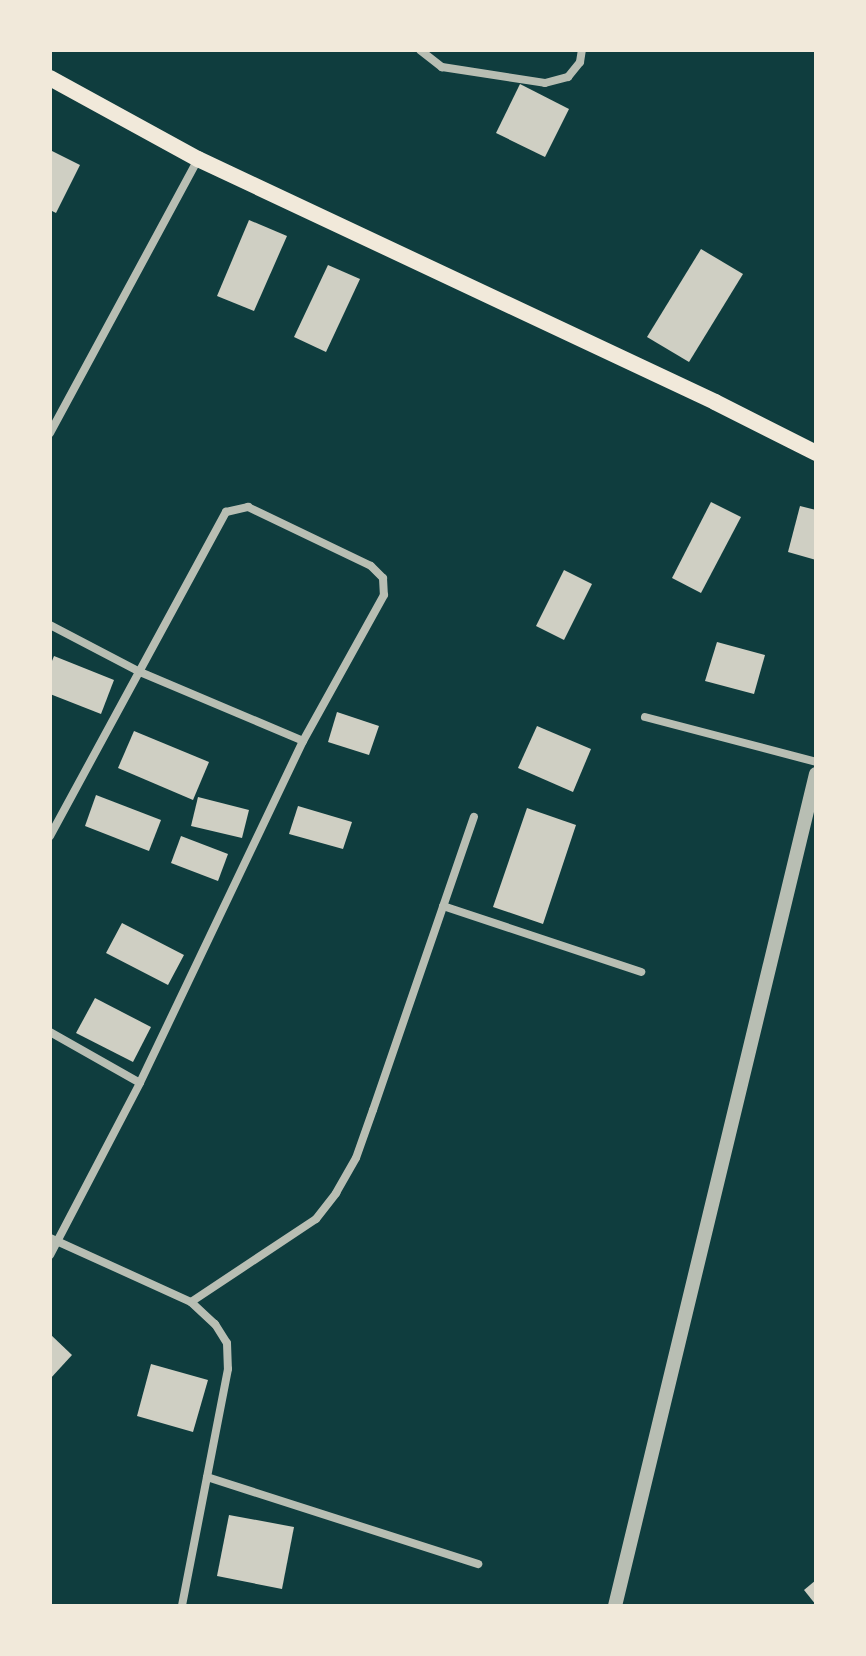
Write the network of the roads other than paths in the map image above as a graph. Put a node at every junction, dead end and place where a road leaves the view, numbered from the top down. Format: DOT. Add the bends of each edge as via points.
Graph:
graph roads {
  1 [pos="420,50"];
  2 [pos="582,50"];
  3 [pos="50,78"];
  4 [pos="198,159"];
  5 [pos="50,433"];
  6 [pos="816,453"];
  7 [pos="50,625"];
  8 [pos="140,672"];
  9 [pos="645,717"];
  10 [pos="303,741"];
  11 [pos="816,762"];
  12 [pos="816,774"];
  13 [pos="474,817"];
  14 [pos="50,836"];
  15 [pos="443,906"];
  16 [pos="641,972"];
  17 [pos="50,1032"];
  18 [pos="140,1083"];
  19 [pos="54,1240"];
  20 [pos="50,1255"];
  21 [pos="191,1302"];
  22 [pos="207,1477"];
  23 [pos="478,1564"];
  24 [pos="182,1606"];
  25 [pos="615,1606"];
  1 -- 2 [label="street" via="442,67 545,83 568,77"];
  3 -- 4 [label="main road"];
  4 -- 5 [label="street"];
  4 -- 6 [label="main road"];
  7 -- 8 [label="street"];
  8 -- 10 [label="street"];
  8 -- 10 [label="street" via="213,530 226,512 248,507 371,566 383,578 384,595"];
  8 -- 14 [label="street"];
  9 -- 11 [label="street"];
  10 -- 18 [label="street"];
  12 -- 25 [label="street"];
  13 -- 15 [label="street"];
  15 -- 16 [label="street"];
  15 -- 21 [label="street" via="365,1134 336,1193 316,1219"];
  17 -- 18 [label="street"];
  18 -- 19 [label="street"];
  19 -- 20 [label="street"];
  19 -- 21 [label="street"];
  21 -- 22 [label="street" via="227,1343 228,1369"];
  22 -- 23 [label="street"];
  22 -- 24 [label="street"];
}
